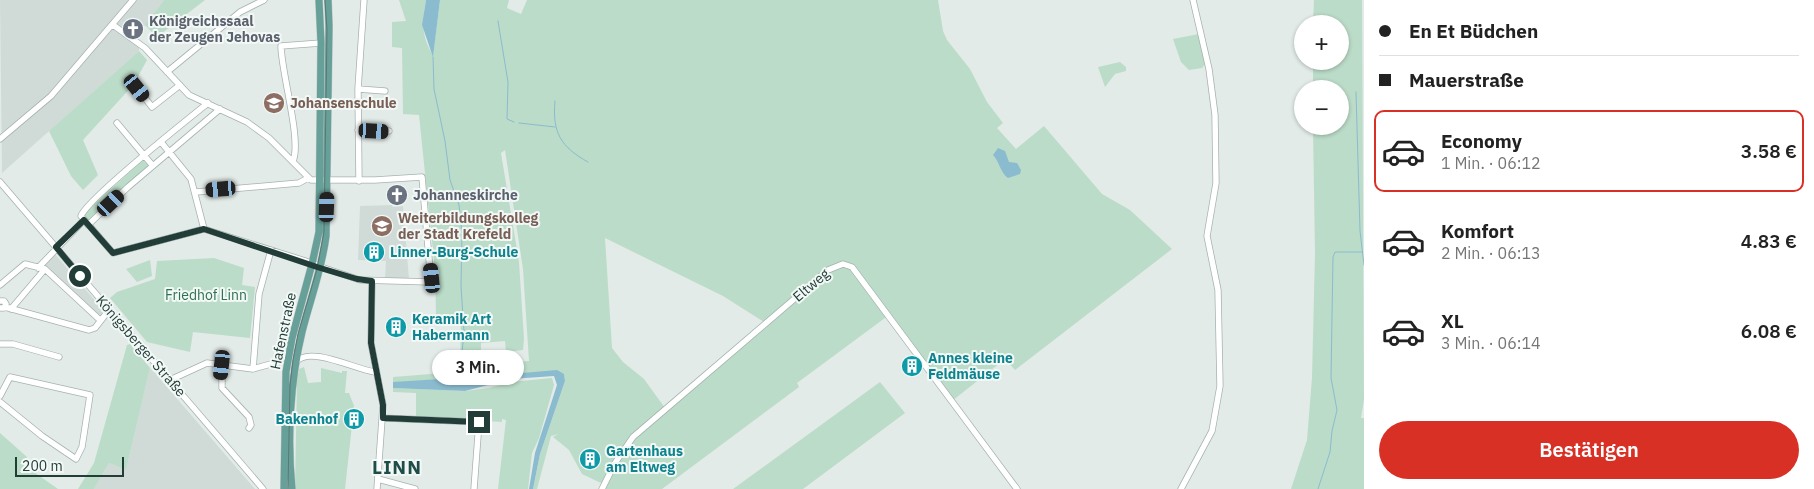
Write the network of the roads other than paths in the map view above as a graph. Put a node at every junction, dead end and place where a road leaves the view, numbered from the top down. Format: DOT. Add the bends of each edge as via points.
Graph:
graph roads {
  1 [pos="133,0"];
  2 [pos="264,0"];
  3 [pos="319,0"];
  4 [pos="328,0"];
  5 [pos="364,0"];
  6 [pos="1193,0"];
  7 [pos="113,25"];
  8 [pos="321,43"];
  9 [pos="167,72"];
  10 [pos="180,85"];
  11 [pos="137,88"];
  12 [pos="358,89"];
  13 [pos="384,91"];
  14 [pos="208,103"];
  15 [pos="220,109"];
  16 [pos="117,123"];
  17 [pos="358,130"];
  18 [pos="389,132"];
  19 [pos="0,139"];
  20 [pos="161,142"];
  21 [pos="169,152"];
  22 [pos="145,156"];
  23 [pos="293,161"];
  24 [pos="153,166"];
  25 [pos="308,178"];
  26 [pos="320,180"];
  27 [pos="328,180"];
  28 [pos="359,180"];
  29 [pos="0,182"];
  30 [pos="196,192"];
  31 [pos="86,222"];
  32 [pos="204,229"];
  33 [pos="56,247"];
  34 [pos="271,250"];
  35 [pos="312,264"];
  36 [pos="321,267"];
  37 [pos="41,268"];
  38 [pos="372,281"];
  39 [pos="0,285"];
  40 [pos="0,293"];
  41 [pos="1,301"];
  42 [pos="4,309"];
  43 [pos="110,310"];
  44 [pos="100,320"];
  45 [pos="0,344"];
  46 [pos="299,346"];
  47 [pos="289,352"];
  48 [pos="310,356"];
  49 [pos="59,357"];
  50 [pos="278,362"];
  51 [pos="296,362"];
  52 [pos="222,365"];
  53 [pos="253,369"];
  54 [pos="286,372"];
  55 [pos="375,372"];
  56 [pos="170,380"];
  57 [pos="0,396"];
  58 [pos="0,402"];
  59 [pos="383,418"];
  60 [pos="248,428"];
  61 [pos="378,480"];
  62 [pos="264,488"];
  63 [pos="284,489"];
  64 [pos="292,489"];
  65 [pos="377,489"];
  66 [pos="416,489"];
  67 [pos="474,489"];
  68 [pos="602,489"];
  69 [pos="1017,489"];
  70 [pos="1181,489"];
  1 -- 7 [label="street"];
  2 -- 9 [label="street" via="240,12"];
  3 -- 8 [label="main road, Hafenstraße"];
  4 -- 27 [label="main road, Hafenstraße"];
  5 -- 12 [label="street"];
  6 -- 70 [label="street" via="1209,68 1215,116 1216,183 1206,236 1218,290 1220,386 1212,431"];
  7 -- 9 [label="street" via="145,48"];
  7 -- 19 [label="street" via="51,96"];
  8 -- 23 [label="street" via="280,46 292,120"];
  8 -- 26 [label="main road, Hafenstraße"];
  9 -- 10 [label="street"];
  10 -- 11 [label="street" via="152,107"];
  10 -- 14 [label="street" via="189,95"];
  12 -- 13 [label="street"];
  12 -- 17 [label="street"];
  14 -- 15 [label="street"];
  14 -- 20 [label="street"];
  15 -- 21 [label="street"];
  15 -- 23 [label="street" via="247,122"];
  16 -- 22 [label="street"];
  17 -- 18 [label="street"];
  17 -- 28 [label="street"];
  20 -- 21 [label="street"];
  20 -- 22 [label="street"];
  21 -- 24 [label="street"];
  21 -- 30 [label="street" via="191,179"];
  22 -- 24 [label="street"];
  22 -- 31 [label="street" via="82,213"];
  23 -- 25 [label="street"];
  24 -- 31 [label="street"];
  25 -- 26 [label="street"];
  25 -- 30 [label="street" via="299,183"];
  26 -- 27 [label="street"];
  26 -- 35 [label="main road, Hafenstraße" via="319,232"];
  27 -- 28 [label="street"];
  27 -- 36 [label="main road, Hafenstraße"];
  28 -- 38 [label="street" via="422,177 432,278 427,283"];
  29 -- 33 [label="street, Königsberger Straße"];
  30 -- 32 [label="street"];
  31 -- 32 [label="street" via="113,253"];
  31 -- 33 [label="street"];
  32 -- 34 [label="street"];
  33 -- 37 [label="street"];
  33 -- 43 [label="street, Königsberger Straße"];
  34 -- 35 [label="street"];
  34 -- 53 [label="street" via="261,284"];
  35 -- 36 [label="street"];
  35 -- 47 [label="main road, Hafenstraße"];
  36 -- 38 [label="street"];
  36 -- 46 [label="main road, Hafenstraße"];
  37 -- 39 [label="street" via="25,264"];
  37 -- 42 [label="street"];
  37 -- 44 [label="street"];
  38 -- 55 [label="street" via="371,343"];
  40 -- 41 [label="street"];
  41 -- 42 [label="street" via="5,302"];
  42 -- 44 [label="street" via="90,330"];
  43 -- 44 [label="street"];
  43 -- 56 [label="street, Königsberger Straße"];
  45 -- 49 [label="street" via="13,344"];
  46 -- 48 [label="street"];
  46 -- 51 [label="main road, Hafenstraße"];
  47 -- 50 [label="street"];
  47 -- 54 [label="main road, Hafenstraße"];
  48 -- 51 [label="street"];
  48 -- 55 [label="street"];
  50 -- 53 [label="street"];
  50 -- 54 [label="street"];
  51 -- 64 [label="main road, Hafenstraße" via="292,388"];
  52 -- 53 [label="street"];
  52 -- 56 [label="street" via="202,364"];
  52 -- 60 [label="street" via="222,388 249,417 251,425"];
  54 -- 63 [label="main road, Hafenstraße"];
  55 -- 59 [label="street"];
  56 -- 62 [label="street, Königsberger Straße"];
  57 -- 58 [label="street" via="10,378 90,395 83,441 76,459"];
  59 -- 61 [label="street"];
  59 -- 67 [label="street" via="479,422"];
  61 -- 65 [label="street"];
  61 -- 66 [label="street"];
  68 -- 69 [label="street, Eltweg" via="614,463 633,437 828,270 843,264 852,268"];
}
